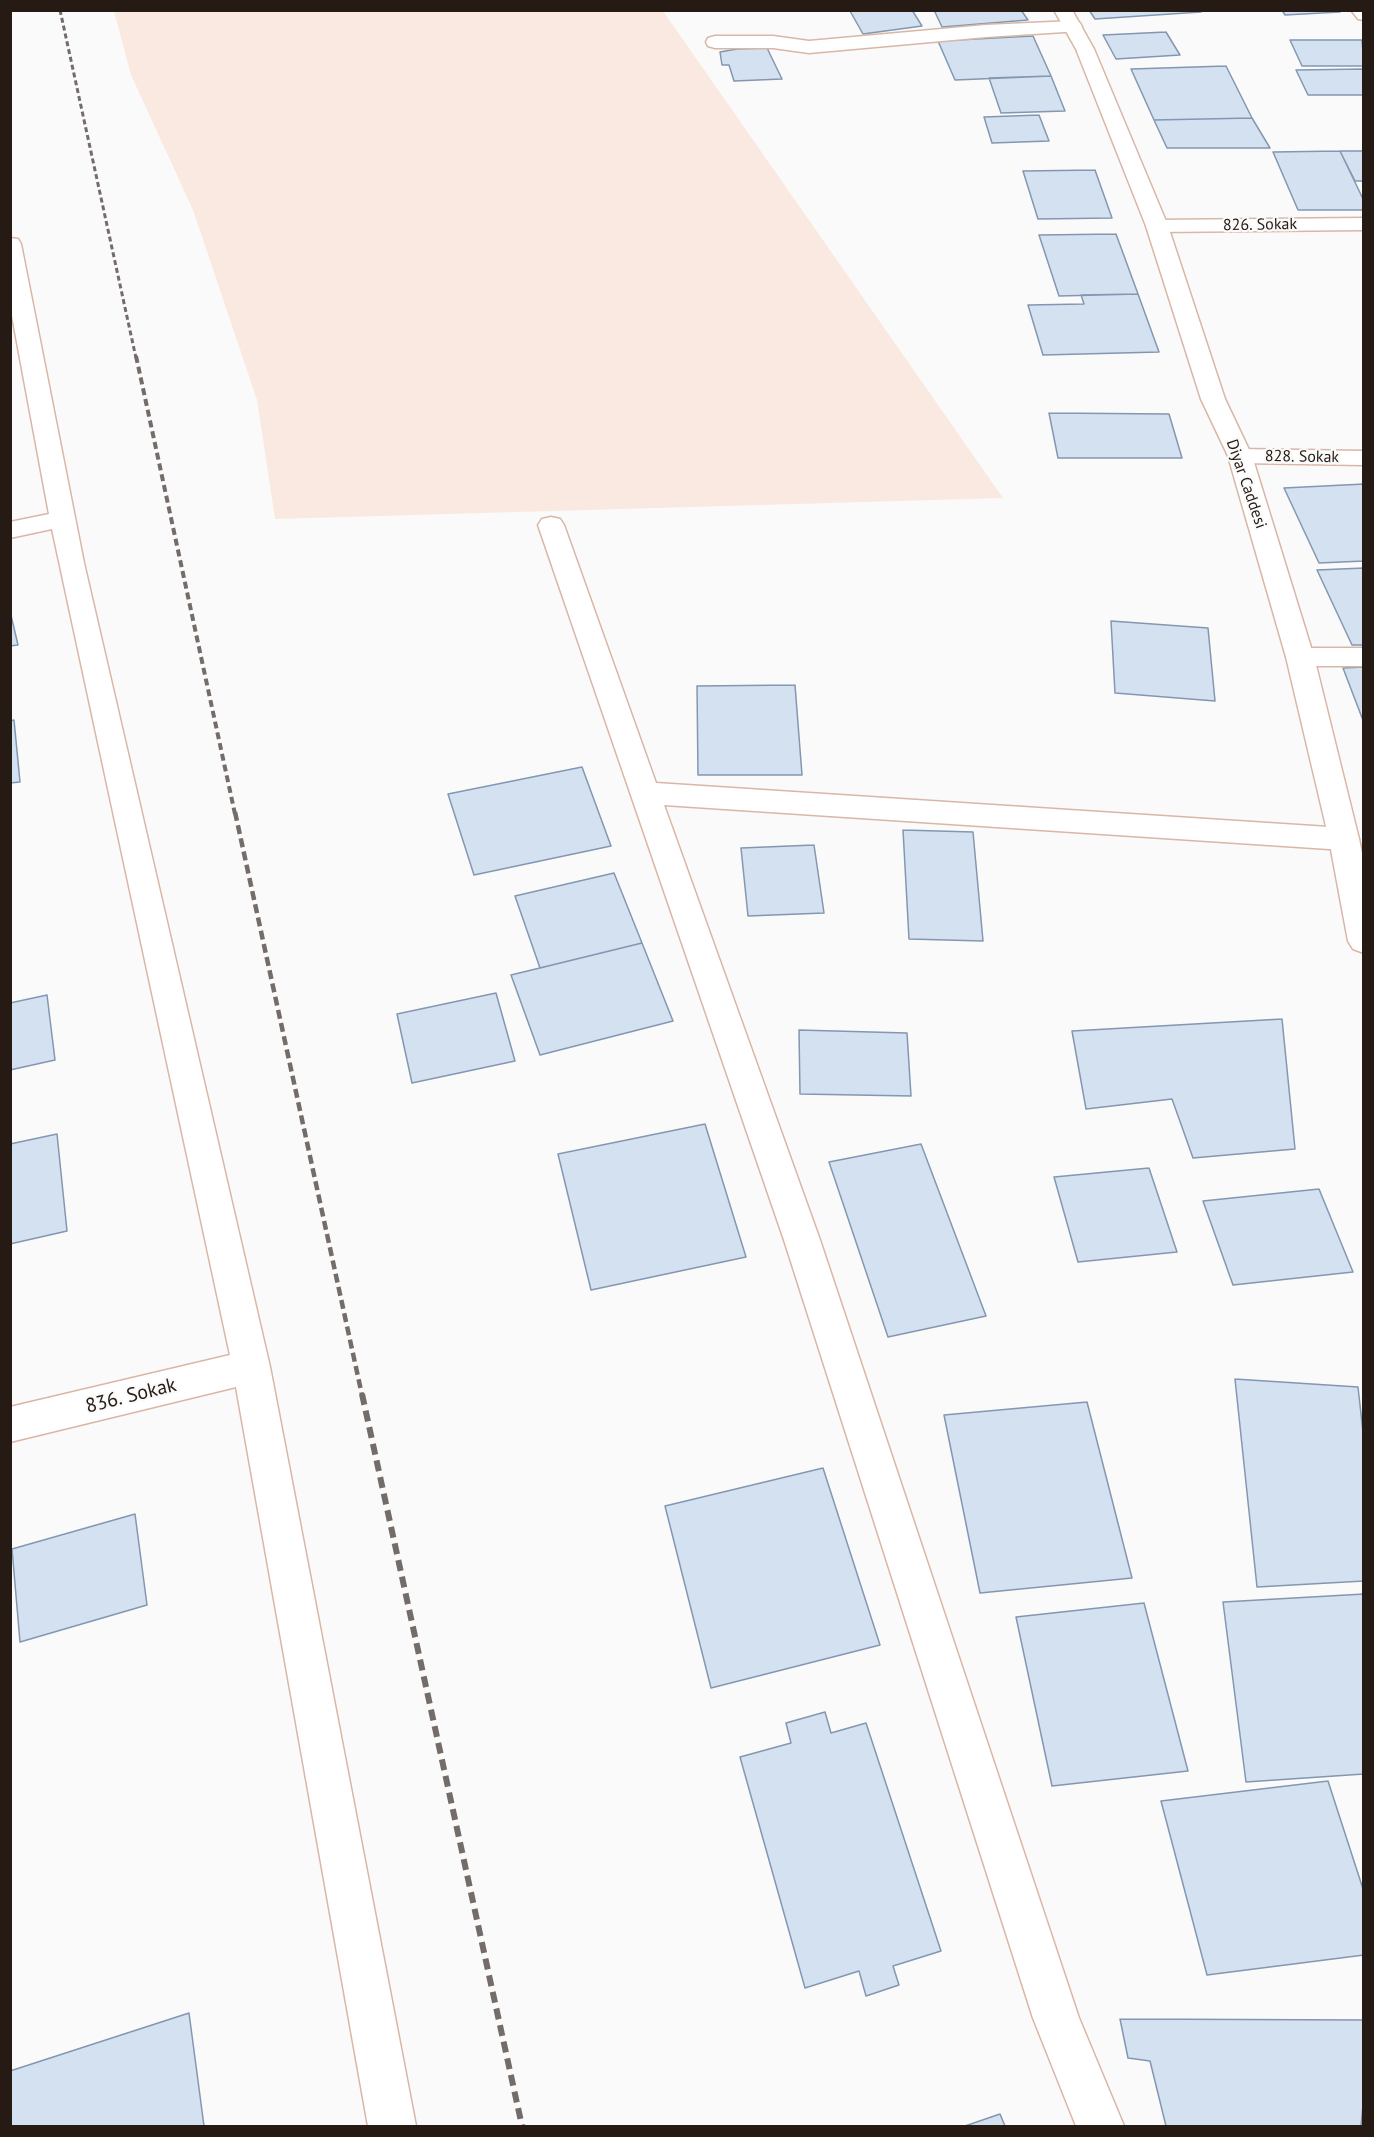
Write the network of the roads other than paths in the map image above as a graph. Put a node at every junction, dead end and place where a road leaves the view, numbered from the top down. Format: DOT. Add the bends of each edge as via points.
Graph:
graph roads {
  1 [pos="1360,10"];
  2 [pos="1364,15"];
  3 [pos="1068,19"];
  4 [pos="716,42"];
  5 [pos="1364,224"];
  6 [pos="1157,226"];
  7 [pos="10,244"];
  8 [pos="1240,456"];
  9 [pos="1364,458"];
  10 [pos="62,519"];
  11 [pos="551,525"];
  12 [pos="10,530"];
  13 [pos="1300,657"];
  14 [pos="1364,657"];
  15 [pos="645,793"];
  16 [pos="1344,838"];
  17 [pos="1364,942"];
  18 [pos="251,1367"];
  19 [pos="10,1425"];
  20 [pos="392,2127"];
  21 [pos="1100,2127"];
  1 -- 2 [label="street"];
  3 -- 4 [label="street" via="986,31 809,47 773,42"];
  3 -- 6 [label="street, Diyar Caddesi" via="1085,49"];
  5 -- 6 [label="street, 826. Sokak"];
  6 -- 8 [label="street, Diyar Caddesi" via="1213,399"];
  7 -- 10 [label="street"];
  8 -- 9 [label="street, 828. Sokak"];
  8 -- 13 [label="street, Diyar Caddesi"];
  10 -- 12 [label="street"];
  10 -- 18 [label="street"];
  11 -- 15 [label="street"];
  13 -- 14 [label="street"];
  13 -- 16 [label="street, Diyar Caddesi"];
  15 -- 16 [label="street"];
  15 -- 21 [label="street" via="802,1240 1056,2018"];
  16 -- 17 [label="street, Diyar Caddesi"];
  18 -- 19 [label="street, 836. Sokak"];
  18 -- 20 [label="street"];
}
